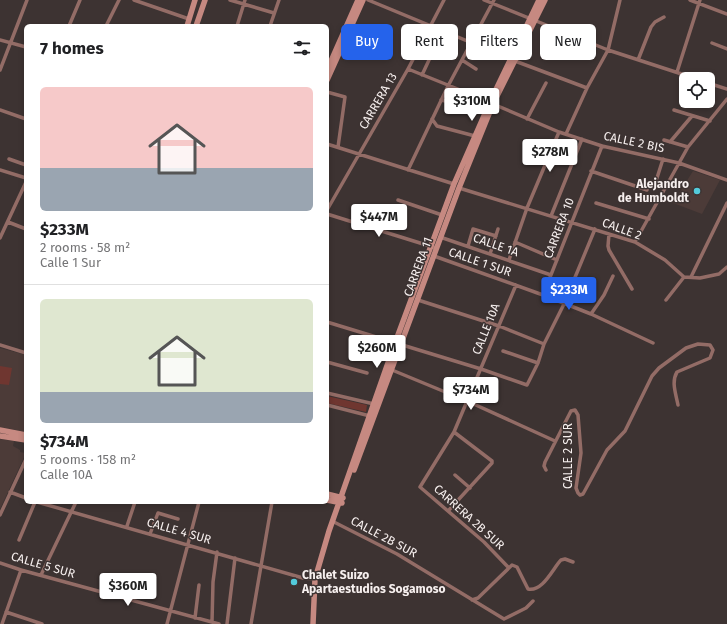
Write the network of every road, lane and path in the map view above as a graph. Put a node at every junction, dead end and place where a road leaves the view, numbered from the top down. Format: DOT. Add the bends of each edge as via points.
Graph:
graph roads {
  1 [pos="27,0"];
  2 [pos="80,0"];
  3 [pos="119,0"];
  4 [pos="134,0"];
  5 [pos="195,0"];
  6 [pos="205,0"];
  7 [pos="230,0"];
  8 [pos="245,0"];
  9 [pos="279,0"];
  10 [pos="358,0"];
  11 [pos="363,0"];
  12 [pos="368,0"];
  13 [pos="444,0"];
  14 [pos="484,0"];
  15 [pos="539,0"];
  16 [pos="545,0"];
  17 [pos="620,0"];
  18 [pos="690,0"];
  19 [pos="493,2"];
  20 [pos="700,2"];
  21 [pos="244,5"];
  22 [pos="274,13"];
  23 [pos="727,14"];
  24 [pos="664,17"];
  25 [pos="189,19"];
  26 [pos="534,19"];
  27 [pos="70,24"];
  28 [pos="107,24"];
  29 [pos="188,24"];
  30 [pos="197,24"];
  31 [pos="238,24"];
  32 [pos="271,24"];
  33 [pos="426,24"];
  34 [pos="432,24"];
  35 [pos="481,24"];
  36 [pos="531,24"];
  37 [pos="0,40"];
  38 [pos="11,42"];
  39 [pos="712,42"];
  40 [pos="24,46"];
  41 [pos="727,49"];
  42 [pos="608,50"];
  43 [pos="466,53"];
  44 [pos="413,60"];
  45 [pos="429,60"];
  46 [pos="462,60"];
  47 [pos="513,60"];
  48 [pos="638,60"];
  49 [pos="329,65"];
  50 [pos="408,69"];
  51 [pos="476,69"];
  52 [pos="0,70"];
  53 [pos="677,72"];
  54 [pos="422,75"];
  55 [pos="329,76"];
  56 [pos="546,83"];
  57 [pos="448,86"];
  58 [pos="715,86"];
  59 [pos="587,88"];
  60 [pos="727,90"];
  61 [pos="329,93"];
  62 [pos="727,99"];
  63 [pos="442,100"];
  64 [pos="492,103"];
  65 [pos="468,106"];
  66 [pos="0,110"];
  67 [pos="674,110"];
  68 [pos="692,116"];
  69 [pos="24,118"];
  70 [pos="432,119"];
  71 [pos="527,119"];
  72 [pos="710,121"];
  73 [pos="559,132"];
  74 [pos="566,134"];
  75 [pos="475,136"];
  76 [pos="582,139"];
  77 [pos="664,140"];
  78 [pos="670,142"];
  79 [pos="329,145"];
  80 [pos="602,146"];
  81 [pos="338,147"];
  82 [pos="688,147"];
  83 [pos="359,154"];
  84 [pos="9,159"];
  85 [pos="663,159"];
  86 [pos="679,163"];
  87 [pos="24,164"];
  88 [pos="0,170"];
  89 [pos="408,170"];
  90 [pos="591,171"];
  91 [pos="24,177"];
  92 [pos="727,180"];
  93 [pos="656,181"];
  94 [pos="454,184"];
  95 [pos="24,186"];
  96 [pos="459,188"];
  97 [pos="647,190"];
  98 [pos="398,200"];
  99 [pos="596,203"];
  100 [pos="727,203"];
  101 [pos="329,206"];
  102 [pos="527,208"];
  103 [pos="329,215"];
  104 [pos="442,215"];
  105 [pos="551,216"];
  106 [pos="649,219"];
  107 [pos="8,222"];
  108 [pos="572,222"];
  109 [pos="24,228"];
  110 [pos="498,229"];
  111 [pos="595,229"];
  112 [pos="610,234"];
  113 [pos="496,236"];
  114 [pos="438,237"];
  115 [pos="0,238"];
  116 [pos="515,242"];
  117 [pos="634,242"];
  118 [pos="468,246"];
  119 [pos="434,247"];
  120 [pos="490,254"];
  121 [pos="434,256"];
  122 [pos="509,260"];
  123 [pos="557,260"];
  124 [pos="727,267"];
  125 [pos="551,275"];
  126 [pos="613,276"];
  127 [pos="684,277"];
  128 [pos="690,277"];
  129 [pos="516,285"];
  130 [pos="632,289"];
  131 [pos="543,295"];
  132 [pos="418,300"];
  133 [pos="666,300"];
  134 [pos="564,304"];
  135 [pos="591,314"];
  136 [pos="329,323"];
  137 [pos="498,326"];
  138 [pos="395,343"];
  139 [pos="653,343"];
  140 [pos="544,344"];
  141 [pos="0,345"];
  142 [pos="402,345"];
  143 [pos="503,351"];
  144 [pos="24,352"];
  145 [pos="329,362"];
  146 [pos="538,363"];
  147 [pos="481,369"];
  148 [pos="392,370"];
  149 [pos="367,372"];
  150 [pos="329,393"];
  151 [pos="468,401"];
  152 [pos="376,405"];
  153 [pos="678,405"];
  154 [pos="329,406"];
  155 [pos="370,416"];
  156 [pos="0,430"];
  157 [pos="454,432"];
  158 [pos="0,436"];
  159 [pos="24,437"];
  160 [pos="555,441"];
  161 [pos="24,463"];
  162 [pos="546,470"];
  163 [pos="455,475"];
  164 [pos="420,487"];
  165 [pos="470,488"];
  166 [pos="10,492"];
  167 [pos="329,495"];
  168 [pos="24,497"];
  169 [pos="329,500"];
  170 [pos="341,500"];
  171 [pos="35,504"];
  172 [pos="44,504"];
  173 [pos="75,504"];
  174 [pos="134,504"];
  175 [pos="198,504"];
  176 [pos="272,504"];
  177 [pos="449,510"];
  178 [pos="71,511"];
  179 [pos="0,515"];
  180 [pos="178,519"];
  181 [pos="334,522"];
  182 [pos="127,526"];
  183 [pos="150,534"];
  184 [pos="19,540"];
  185 [pos="188,544"];
  186 [pos="217,552"];
  187 [pos="235,558"];
  188 [pos="573,562"];
  189 [pos="0,563"];
  190 [pos="261,565"];
  191 [pos="508,567"];
  192 [pos="21,570"];
  193 [pos="41,575"];
  194 [pos="315,579"];
  195 [pos="199,585"];
  196 [pos="472,600"];
  197 [pos="533,601"];
  198 [pos="6,612"];
  199 [pos="171,612"];
  200 [pos="195,618"];
  201 [pos="212,622"];
  202 [pos="2,624"];
  203 [pos="42,624"];
  204 [pos="167,624"];
  205 [pos="218,624"];
  206 [pos="226,624"];
  207 [pos="251,624"];
  208 [pos="313,624"];
  1 -- 38 [label="street"];
  2 -- 27 [label="street"];
  3 -- 28 [label="street"];
  4 -- 25 [label="street"];
  5 -- 25 [label="main road"];
  6 -- 30 [label="main road"];
  7 -- 21 [label="street"];
  8 -- 21 [label="street"];
  9 -- 22 [label="street"];
  10 -- 49 [label="main road"];
  11 -- 55 [label="main road"];
  12 -- 33 [label="street"];
  13 -- 34 [label="street, CARRERA 13"];
  14 -- 19 [label="street"];
  15 -- 26 [label="main road, CARRERA 11"];
  16 -- 26 [label="main road, CARRERA 11"];
  17 -- 42 [label="street"];
  18 -- 20 [label="street"];
  19 -- 26 [label="street"];
  19 -- 35 [label="street"];
  20 -- 23 [label="street"];
  20 -- 53 [label="street"];
  21 -- 22 [label="street"];
  21 -- 31 [label="street"];
  22 -- 32 [label="street"];
  24 -- 48 [label="street" via="651,27"];
  25 -- 29 [label="main road"];
  26 -- 36 [label="main road, CARRERA 11"];
  26 -- 42 [label="street"];
  37 -- 38 [label="street"];
  38 -- 40 [label="street"];
  38 -- 52 [label="street"];
  39 -- 41 [label="street"];
  42 -- 48 [label="street"];
  42 -- 59 [label="street"];
  43 -- 46 [label="street"];
  44 -- 50 [label="street, CARRERA 13"];
  45 -- 54 [label="street"];
  46 -- 51 [label="street"];
  46 -- 57 [label="street"];
  47 -- 59 [label="street"];
  47 -- 64 [label="main road, CARRERA 11"];
  48 -- 53 [label="street"];
  50 -- 54 [label="street, CALLE 2 BIS"];
  50 -- 83 [label="street, CARRERA 13"];
  54 -- 57 [label="street, CALLE 2 BIS"];
  56 -- 71 [label="street"];
  57 -- 63 [label="street"];
  57 -- 64 [label="street, CALLE 2 BIS"];
  58 -- 60 [label="street"];
  59 -- 74 [label="street"];
  61 -- 81 [label="street" via="345,97"];
  62 -- 72 [label="street"];
  63 -- 65 [label="street"];
  63 -- 70 [label="street"];
  64 -- 71 [label="street, CALLE 2 BIS"];
  64 -- 75 [label="main road, CARRERA 11"];
  64 -- 96 [label="main road, CARRERA 11"];
  66 -- 69 [label="street"];
  67 -- 68 [label="street"];
  68 -- 72 [label="street"];
  68 -- 78 [label="street"];
  70 -- 75 [label="street" via="437,126"];
  70 -- 89 [label="street"];
  71 -- 73 [label="street, CALLE 2 BIS"];
  72 -- 82 [label="street"];
  73 -- 74 [label="street, CALLE 2 BIS"];
  73 -- 102 [label="street"];
  74 -- 76 [label="street, CALLE 2 BIS"];
  75 -- 94 [label="main road, CARRERA 11"];
  76 -- 80 [label="street, CALLE 2 BIS"];
  76 -- 105 [label="street"];
  77 -- 78 [label="street"];
  78 -- 82 [label="street"];
  79 -- 81 [label="street"];
  80 -- 85 [label="street, CALLE 2 BIS"];
  80 -- 90 [label="street, CARRERA 10"];
  81 -- 83 [label="street"];
  82 -- 86 [label="street"];
  83 -- 89 [label="street"];
  83 -- 101 [label="street, CARRERA 13"];
  84 -- 87 [label="street"];
  85 -- 86 [label="street, CALLE 2 BIS"];
  85 -- 93 [label="street"];
  86 -- 92 [label="street, CALLE 2 BIS"];
  86 -- 106 [label="street"];
  88 -- 91 [label="street"];
  89 -- 94 [label="street"];
  90 -- 97 [label="street"];
  90 -- 108 [label="street, CARRERA 10"];
  94 -- 104 [label="main road, CARRERA 11"];
  95 -- 107 [label="street"];
  96 -- 102 [label="street, CALLE 2"];
  96 -- 114 [label="main road, CARRERA 11"];
  98 -- 104 [label="street"];
  99 -- 106 [label="street"];
  100 -- 128 [label="street"];
  102 -- 105 [label="street, CALLE 2"];
  102 -- 116 [label="street"];
  103 -- 119 [label="street"];
  104 -- 114 [label="main road, CARRERA 11"];
  105 -- 108 [label="street, CALLE 2"];
  106 -- 117 [label="street"];
  107 -- 109 [label="street"];
  107 -- 115 [label="street"];
  108 -- 111 [label="street, CALLE 2"];
  108 -- 123 [label="street, CARRERA 10"];
  110 -- 113 [label="street"];
  111 -- 112 [label="street, CALLE 2"];
  111 -- 134 [label="street"];
  112 -- 117 [label="street, CALLE 2"];
  112 -- 130 [label="street" via="609,250"];
  113 -- 118 [label="street" via="473,229"];
  113 -- 120 [label="street"];
  114 -- 118 [label="street, CALLE 1A"];
  114 -- 119 [label="main road, CARRERA 11"];
  116 -- 122 [label="street"];
  116 -- 123 [label="street, CALLE 1A"];
  117 -- 127 [label="street, CALLE 2" via="665,260"];
  118 -- 120 [label="street, CALLE 1A"];
  119 -- 121 [label="main road, CARRERA 11"];
  119 -- 138 [label="main road, CARRERA 11"];
  120 -- 122 [label="street, CALLE 1A"];
  121 -- 129 [label="street, CALLE 1 SUR"];
  121 -- 132 [label="main road, CARRERA 11"];
  122 -- 125 [label="street, CALLE 1A"];
  123 -- 125 [label="street, CARRERA 10"];
  124 -- 128 [label="street" via="719,274 700,278"];
  125 -- 131 [label="street, CARRERA 10"];
  126 -- 135 [label="street"];
  127 -- 128 [label="street"];
  127 -- 133 [label="street"];
  129 -- 131 [label="street, CALLE 1 SUR"];
  129 -- 137 [label="street, CALLE 10A"];
  131 -- 134 [label="street, CALLE 1 SUR"];
  132 -- 137 [label="street"];
  132 -- 142 [label="main road, CARRERA 11"];
  134 -- 135 [label="street, CALLE 1 SUR"];
  134 -- 140 [label="street"];
  135 -- 139 [label="street, CALLE 1 SUR"];
  136 -- 138 [label="street"];
  137 -- 140 [label="street"];
  137 -- 147 [label="street, CALLE 10A"];
  138 -- 142 [label="street"];
  138 -- 152 [label="main road, CARRERA 11"];
  140 -- 146 [label="street"];
  141 -- 144 [label="street"];
  142 -- 147 [label="street"];
  142 -- 148 [label="main road, CARRERA 11"];
  143 -- 146 [label="street"];
  145 -- 149 [label="street"];
  146 -- 147 [label="street" via="527,385"];
  147 -- 151 [label="street, CALLE 10A"];
  148 -- 151 [label="street, CALLE 2 SUR"];
  148 -- 152 [label="main road, CARRERA 11"];
  150 -- 152 [label="street"];
  151 -- 157 [label="street, CALLE 10A"];
  151 -- 160 [label="street, CALLE 2 SUR"];
  152 -- 155 [label="main road, CARRERA 11"];
  152 -- 170 [label="main road, CARRERA 11"];
  153 -- 160 [label="street, CALLE 2 SUR" via="674,377 677,372 710,358 713,350 710,345 698,344 686,348 652,376 625,431 607,450 583,494 578,494 576,488 581,453 578,415 575,410 571,411"];
  154 -- 155 [label="street"];
  155 -- 170 [label="main road, CARRERA 11"];
  156 -- 159 [label="main road"];
  157 -- 164 [label="street, CALLE 10A"];
  157 -- 165 [label="street" via="492,461"];
  158 -- 159 [label="main road"];
  160 -- 162 [label="street" via="545,462"];
  161 -- 166 [label="street"];
  163 -- 165 [label="street"];
  164 -- 177 [label="street, CARRERA 2B SUR"];
  165 -- 177 [label="street"];
  166 -- 168 [label="street"];
  166 -- 179 [label="street"];
  167 -- 170 [label="main road"];
  169 -- 170 [label="main road"];
  170 -- 181 [label="main road, CARRERA 11"];
  171 -- 184 [label="street"];
  172 -- 178 [label="street, CALLE 4 SUR"];
  173 -- 178 [label="street"];
  174 -- 182 [label="street"];
  175 -- 185 [label="street"];
  176 -- 190 [label="street"];
  177 -- 191 [label="street, CARRERA 2B SUR"];
  178 -- 182 [label="street, CALLE 4 SUR"];
  178 -- 193 [label="street"];
  180 -- 183 [label="street" via="158,513"];
  181 -- 194 [label="main road, CARRERA 11"];
  181 -- 196 [label="street, CALLE 2B SUR" via="397,554"];
  182 -- 183 [label="street, CALLE 4 SUR"];
  183 -- 185 [label="street, CALLE 4 SUR"];
  185 -- 186 [label="street, CALLE 4 SUR"];
  185 -- 199 [label="street"];
  186 -- 187 [label="street, CALLE 4 SUR"];
  186 -- 201 [label="street"];
  187 -- 190 [label="street, CALLE 4 SUR"];
  187 -- 206 [label="street"];
  188 -- 191 [label="street, CARRERA 2B SUR" via="561,560 550,577 530,590 517,567"];
  189 -- 192 [label="street, CALLE 5 SUR"];
  190 -- 194 [label="street, CALLE 4 SUR" via="303,578"];
  190 -- 207 [label="street"];
  191 -- 196 [label="street" via="478,598"];
  192 -- 193 [label="street, CALLE 5 SUR"];
  192 -- 198 [label="street"];
  193 -- 199 [label="street, CALLE 5 SUR"];
  194 -- 208 [label="main road, CARRERA 11"];
  195 -- 200 [label="street"];
  196 -- 197 [label="street, CALLE 2B SUR" via="504,619 526,608"];
  198 -- 202 [label="street"];
  198 -- 203 [label="street"];
  199 -- 200 [label="street, CALLE 5 SUR"];
  199 -- 204 [label="street"];
  200 -- 201 [label="street, CALLE 5 SUR"];
  201 -- 205 [label="street, CALLE 5 SUR"];
}
